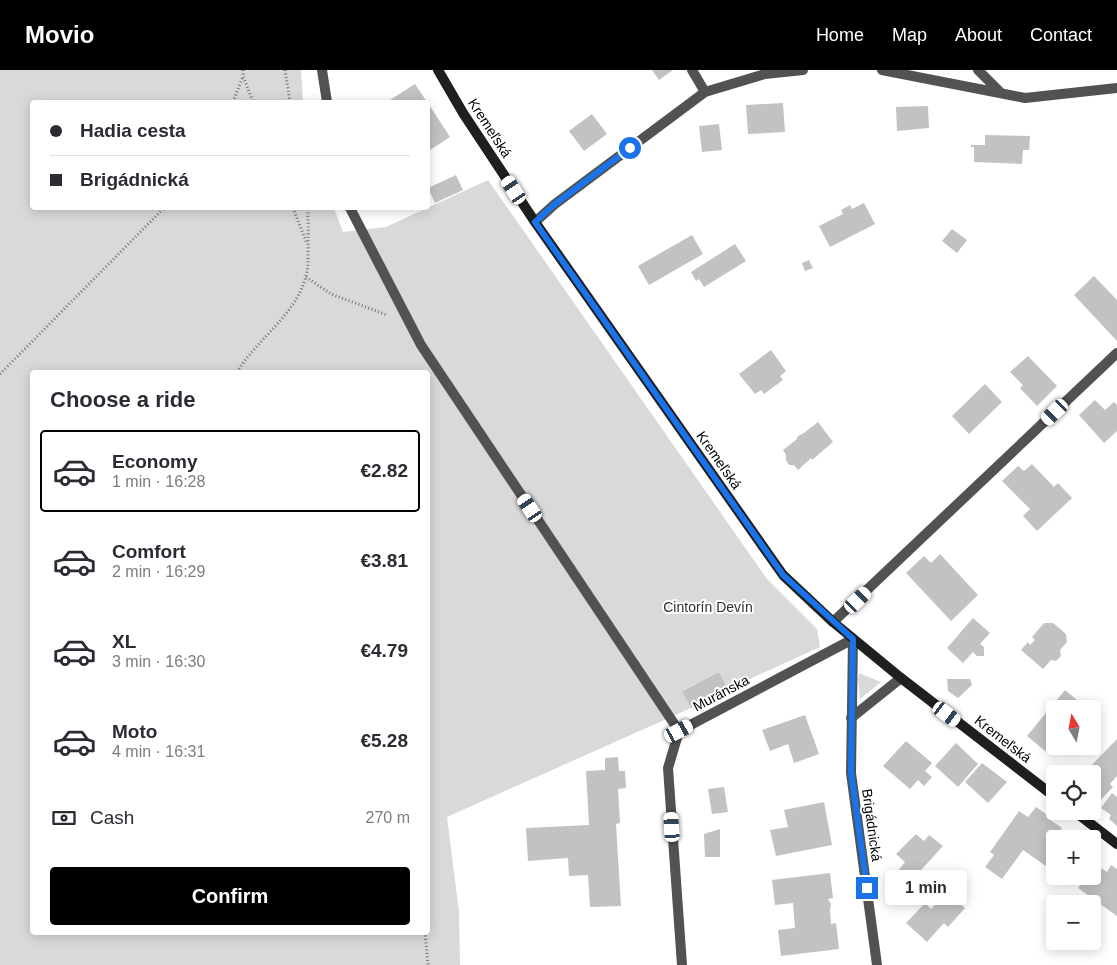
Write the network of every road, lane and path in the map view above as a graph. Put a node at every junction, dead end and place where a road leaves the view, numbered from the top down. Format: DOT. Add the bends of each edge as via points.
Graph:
graph roads {
  1 [pos="243,70"];
  2 [pos="285,70"];
  3 [pos="322,70"];
  4 [pos="438,70"];
  5 [pos="692,70"];
  6 [pos="803,70"];
  7 [pos="882,70"];
  8 [pos="978,70"];
  9 [pos="243,76"];
  10 [pos="1117,88"];
  11 [pos="706,92"];
  12 [pos="1001,94"];
  13 [pos="234,100"];
  14 [pos="252,100"];
  15 [pos="290,100"];
  16 [pos="327,100"];
  17 [pos="162,210"];
  18 [pos="294,210"];
  19 [pos="307,210"];
  20 [pos="351,210"];
  21 [pos="535,222"];
  22 [pos="308,247"];
  23 [pos="306,277"];
  24 [pos="410,323"];
  25 [pos="1117,353"];
  26 [pos="238,370"];
  27 [pos="0,374"];
  28 [pos="833,622"];
  29 [pos="853,639"];
  30 [pos="901,678"];
  31 [pos="851,718"];
  32 [pos="679,731"];
  33 [pos="1046,790"];
  34 [pos="1086,820"];
  35 [pos="1117,844"];
  36 [pos="425,935"];
  37 [pos="428,965"];
  38 [pos="682,965"];
  39 [pos="877,965"];
  1 -- 9 [label="path"];
  2 -- 15 [label="path"];
  3 -- 16 [label="street"];
  4 -- 21 [label="street, Kremeľská"];
  5 -- 11 [label="street"];
  6 -- 11 [label="street" via="765,74"];
  7 -- 12 [label="street"];
  8 -- 12 [label="street"];
  9 -- 13 [label="path"];
  9 -- 14 [label="path"];
  10 -- 12 [label="street" via="1025,98"];
  11 -- 21 [label="street"];
  17 -- 27 [label="path"];
  18 -- 22 [label="path"];
  19 -- 22 [label="path"];
  20 -- 24 [label="street"];
  21 -- 28 [label="street, Kremeľská" via="783,575"];
  22 -- 23 [label="path"];
  23 -- 24 [label="path" via="331,294"];
  23 -- 26 [label="path" via="292,306"];
  24 -- 32 [label="street" via="421,345"];
  25 -- 28 [label="street"];
  28 -- 29 [label="street, Kremeľská"];
  29 -- 30 [label="street, Kremeľská"];
  29 -- 31 [label="street, Brigádnická"];
  29 -- 32 [label="street, Muránska"];
  30 -- 31 [label="street"];
  30 -- 33 [label="street, Kremeľská"];
  31 -- 39 [label="street, Brigádnická" via="851,772"];
  32 -- 38 [label="street" via="668,768"];
  34 -- 35 [label="street"];
  36 -- 37 [label="path"];
}
